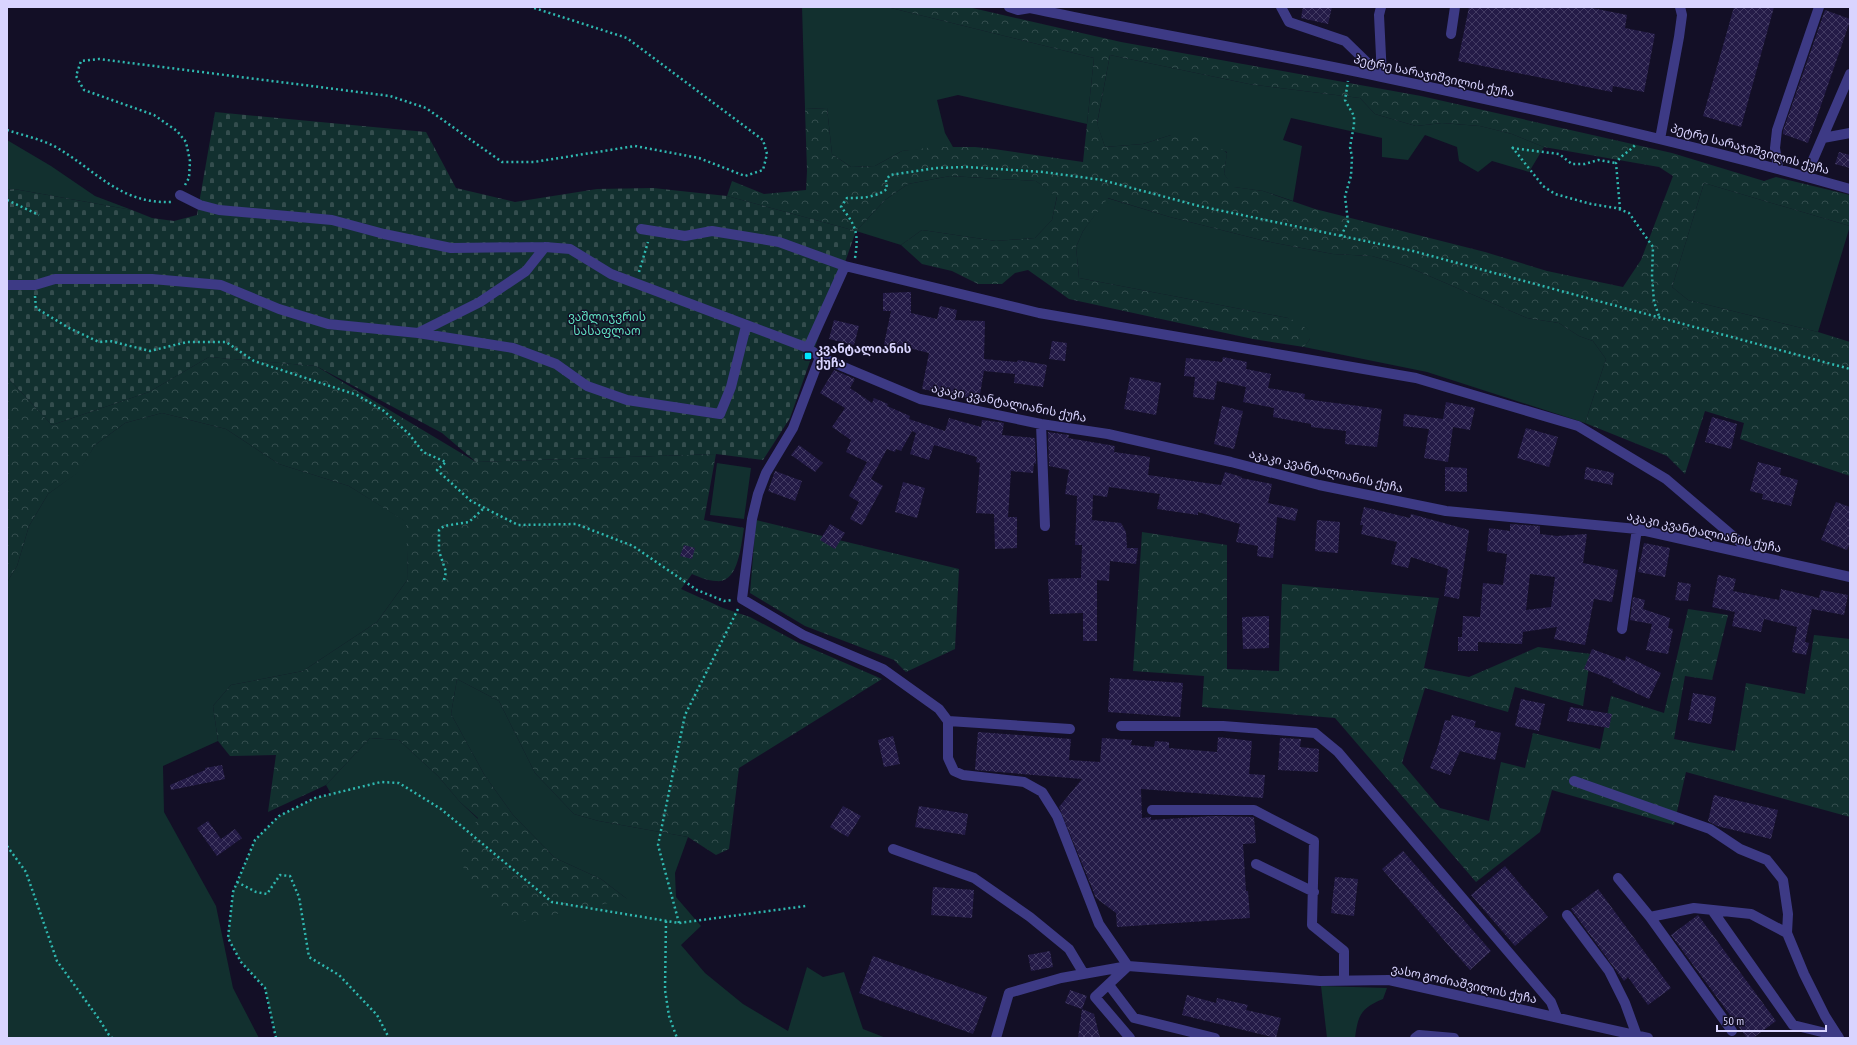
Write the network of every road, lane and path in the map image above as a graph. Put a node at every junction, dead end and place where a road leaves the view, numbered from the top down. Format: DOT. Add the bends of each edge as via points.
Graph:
graph roads {
  1 [pos="531,7"];
  2 [pos="1008,7"];
  3 [pos="1281,7"];
  4 [pos="1380,7"];
  5 [pos="1455,7"];
  6 [pos="1680,7"];
  7 [pos="1819,7"];
  8 [pos="1451,34"];
  9 [pos="1349,71"];
  10 [pos="1850,74"];
  11 [pos="1382,77"];
  12 [pos="7,130"];
  13 [pos="1850,133"];
  14 [pos="1646,136"];
  15 [pos="1823,138"];
  16 [pos="1660,139"];
  17 [pos="1616,163"];
  18 [pos="1778,168"];
  19 [pos="1806,176"];
  20 [pos="1850,189"];
  21 [pos="180,194"];
  22 [pos="7,200"];
  23 [pos="1620,209"];
  24 [pos="39,215"];
  25 [pos="646,230"];
  26 [pos="1341,236"];
  27 [pos="545,247"];
  28 [pos="644,257"];
  29 [pos="849,267"];
  30 [pos="35,285"];
  31 [pos="7,286"];
  32 [pos="1660,317"];
  33 [pos="746,326"];
  34 [pos="418,333"];
  35 [pos="808,348"];
  36 [pos="820,357"];
  37 [pos="1850,369"];
  38 [pos="1041,424"];
  39 [pos="484,508"];
  40 [pos="1045,526"];
  41 [pos="1637,528"];
  42 [pos="1756,555"];
  43 [pos="1850,577"];
  44 [pos="444,580"];
  45 [pos="742,599"];
  46 [pos="1622,628"];
  47 [pos="948,721"];
  48 [pos="1121,726"];
  49 [pos="1070,730"];
  50 [pos="1574,781"];
  51 [pos="1152,810"];
  52 [pos="7,846"];
  53 [pos="893,850"];
  54 [pos="1256,864"];
  55 [pos="1618,878"];
  56 [pos="237,882"];
  57 [pos="1314,892"];
  58 [pos="806,906"];
  59 [pos="1712,910"];
  60 [pos="1567,915"];
  61 [pos="1650,917"];
  62 [pos="666,921"];
  63 [pos="679,923"];
  64 [pos="1787,933"];
  65 [pos="1128,966"];
  66 [pos="1084,974"];
  67 [pos="1344,980"];
  68 [pos="1109,985"];
  69 [pos="1557,1017"];
  70 [pos="1732,1031"];
  71 [pos="1642,1037"];
  72 [pos="1839,1037"];
  73 [pos="112,1038"];
  74 [pos="276,1038"];
  75 [pos="389,1038"];
  76 [pos="677,1038"];
  77 [pos="996,1038"];
  78 [pos="1130,1038"];
  79 [pos="1215,1038"];
  80 [pos="1415,1038"];
  81 [pos="1454,1038"];
  1 -- 21 [label="path" via="627,38 764,140 767,154 763,170 745,176 699,158 635,146 534,162 502,162 426,108 390,96 99,59 81,62 76,76 84,90 154,115 177,131 186,142 190,161 189,178"];
  2 -- 9 [label="street, პეტრე სარაჯიშვილის ქუჩა" via="1018,10 1030,8"];
  3 -- 11 [label="street" via="1290,22 1345,41"];
  4 -- 11 [label="street"];
  5 -- 8 [label="street"];
  6 -- 16 [label="street" via="1682,15 1679,37"];
  7 -- 18 [label="street" via="1777,130 1775,148"];
  9 -- 11 [label="street, პეტრე სარაჯიშვილის ქუჩა"];
  9 -- 26 [label="path" via="1345,100 1354,116 1354,126 1350,147 1351,176 1345,196 1348,222"];
  10 -- 15 [label="street"];
  11 -- 14 [label="street, პეტრე სარაჯიშვილის ქუჩა"];
  12 -- 21 [label="path" via="53,146 116,190 146,201 170,202"];
  13 -- 15 [label="street"];
  14 -- 16 [label="street, პეტრე სარაჯიშვილის ქუჩა"];
  14 -- 17 [label="path"];
  15 -- 19 [label="street"];
  16 -- 18 [label="street, პეტრე სარაჯიშვილის ქუჩა"];
  17 -- 23 [label="path"];
  17 -- 23 [label="path" via="1598,160 1572,164 1559,154 1512,147 1543,186 1555,194"];
  18 -- 19 [label="street, პეტრე სარაჯიშვილის ქუჩა"];
  19 -- 20 [label="street, პეტრე სარაჯიშვილის ქუჩა"];
  21 -- 27 [label="street, აკაკი კვანტალიანის ქუჩა" via="200,205 219,210 332,220 451,248"];
  22 -- 24 [label="path"];
  23 -- 32 [label="path" via="1629,213 1653,247 1654,302"];
  25 -- 28 [label="path"];
  25 -- 29 [label="street" via="685,236 712,231 779,242"];
  26 -- 29 [label="path" via="1198,206 1102,180 967,166 890,175 886,180 887,189 882,193 867,198 847,198 841,207 856,227 857,246"];
  26 -- 32 [label="path" via="1413,251"];
  27 -- 33 [label="street, აკაკი კვანტალიანის ქუჩა" via="570,249 611,274"];
  27 -- 34 [label="street" via="526,271 500,289"];
  29 -- 35 [label="street"];
  29 -- 42 [label="street" via="1039,313 1416,378 1578,426 1666,478"];
  30 -- 31 [label="street"];
  30 -- 34 [label="street" via="55,279 152,279 221,285 279,309 328,324"];
  30 -- 39 [label="path" via="36,308 99,342 110,341 150,351 187,342 226,342 254,361 357,395 384,411 409,434 423,452 446,462 436,470 471,502"];
  32 -- 37 [label="path"];
  33 -- 34 [label="street" via="732,387 720,414 627,400 587,386 556,364 513,348"];
  33 -- 35 [label="street, აკაკი კვანტალიანის ქუჩა"];
  35 -- 36 [label="street, აკაკი კვანტალიანის ქუჩა"];
  36 -- 38 [label="street, აკაკი კვანტალიანის ქუჩა" via="920,399"];
  36 -- 45 [label="street" via="793,428 766,474 758,494 752,519"];
  38 -- 40 [label="street"];
  38 -- 41 [label="street, აკაკი კვანტალიანის ქუჩა" via="1108,434 1319,485 1446,511"];
  39 -- 44 [label="path" via="469,522 444,526 438,530 439,551 446,572"];
  39 -- 45 [label="path" via="518,525 576,524 633,546 697,590 724,601"];
  41 -- 42 [label="street, აკაკი კვანტალიანის ქუჩა"];
  41 -- 46 [label="street"];
  42 -- 43 [label="street, აკაკი კვანტალიანის ქუჩა"];
  45 -- 47 [label="street" via="803,635 883,669 939,709"];
  45 -- 63 [label="path" via="685,715 658,845"];
  47 -- 49 [label="street"];
  47 -- 65 [label="street" via="948,758 954,770 964,775 1024,782 1042,792 1057,816 1099,924"];
  48 -- 69 [label="street" via="1223,726 1315,733 1338,752 1551,1002"];
  50 -- 64 [label="street" via="1710,829 1740,850 1766,860 1783,880 1788,914"];
  51 -- 57 [label="street" via="1254,810 1314,841"];
  52 -- 73 [label="path" via="26,872 57,961"];
  53 -- 66 [label="street" via="974,878 1030,917 1069,949"];
  54 -- 57 [label="street"];
  55 -- 61 [label="street"];
  56 -- 62 [label="path" via="255,840 279,816 315,798 381,782 399,783 441,809 552,902"];
  56 -- 74 [label="path" via="233,892 228,938 241,962 265,988"];
  56 -- 75 [label="path" via="256,892 268,894 280,875 290,876 299,897 309,957 339,975 377,1015"];
  57 -- 67 [label="street" via="1312,925 1344,951"];
  58 -- 63 [label="path"];
  59 -- 61 [label="street" via="1694,908"];
  59 -- 64 [label="street" via="1751,914"];
  59 -- 72 [label="street" via="1792,1025"];
  60 -- 71 [label="street" via="1609,971"];
  61 -- 70 [label="street"];
  62 -- 63 [label="path"];
  62 -- 76 [label="path" via="665,990 669,1016"];
  64 -- 72 [label="street" via="1804,974"];
  65 -- 66 [label="street, ვასო გოძიაშვილის ქუჩა"];
  65 -- 67 [label="street, ვასო გოძიაშვილის ქუჩა" via="1320,981"];
  65 -- 68 [label="street"];
  66 -- 77 [label="street, ვასო გოძიაშვილის ქუჩა" via="1009,993"];
  67 -- 69 [label="street, ვასო გოძიაშვილის ქუჩა" via="1389,980"];
  68 -- 78 [label="street" via="1095,997"];
  68 -- 79 [label="street" via="1134,1018"];
  69 -- 71 [label="street, ვასო გოძიაშვილის ქუჩა"];
  80 -- 81 [label="street" via="1419,1035"];
}
